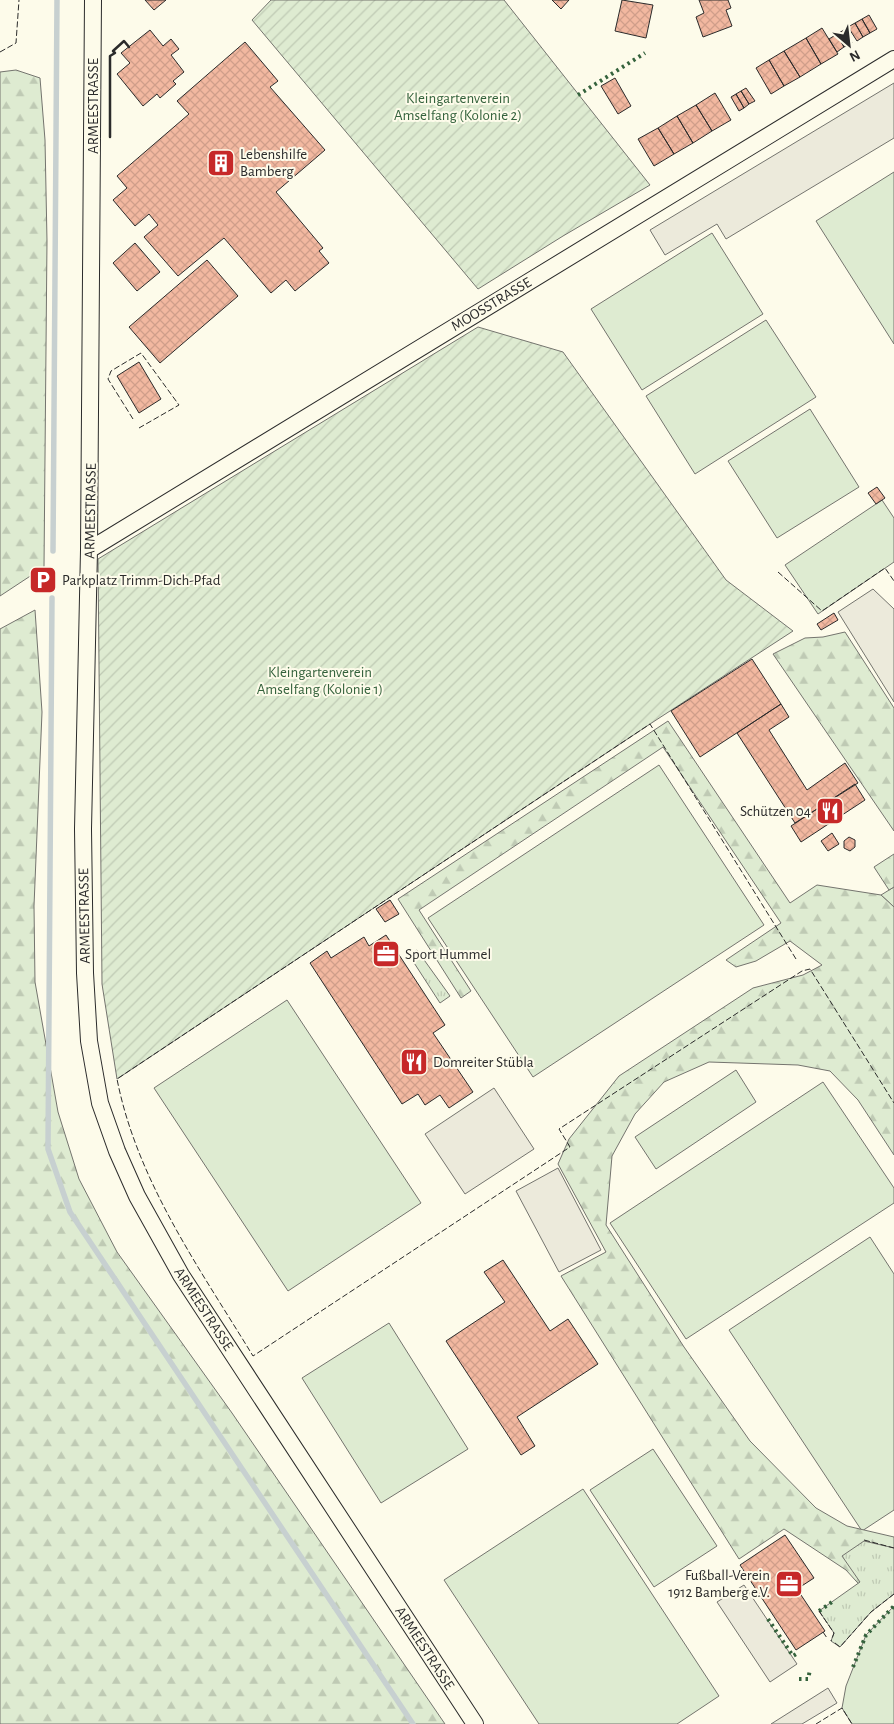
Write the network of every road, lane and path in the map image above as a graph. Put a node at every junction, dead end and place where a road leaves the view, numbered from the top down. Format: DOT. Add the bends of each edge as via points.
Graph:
graph roads {
  1 [pos="93,0"];
  2 [pos="894,59"];
  3 [pos="89,550"];
  4 [pos="475,1724"];
  1 -- 3 [label="street, ARMEESTRASSE"];
  2 -- 3 [label="street, MOOSSTRASSE"];
  3 -- 4 [label="street, ARMEESTRASSE" via="83,829 85,973 89,1041 100,1103 137,1196 181,1274"];
}
